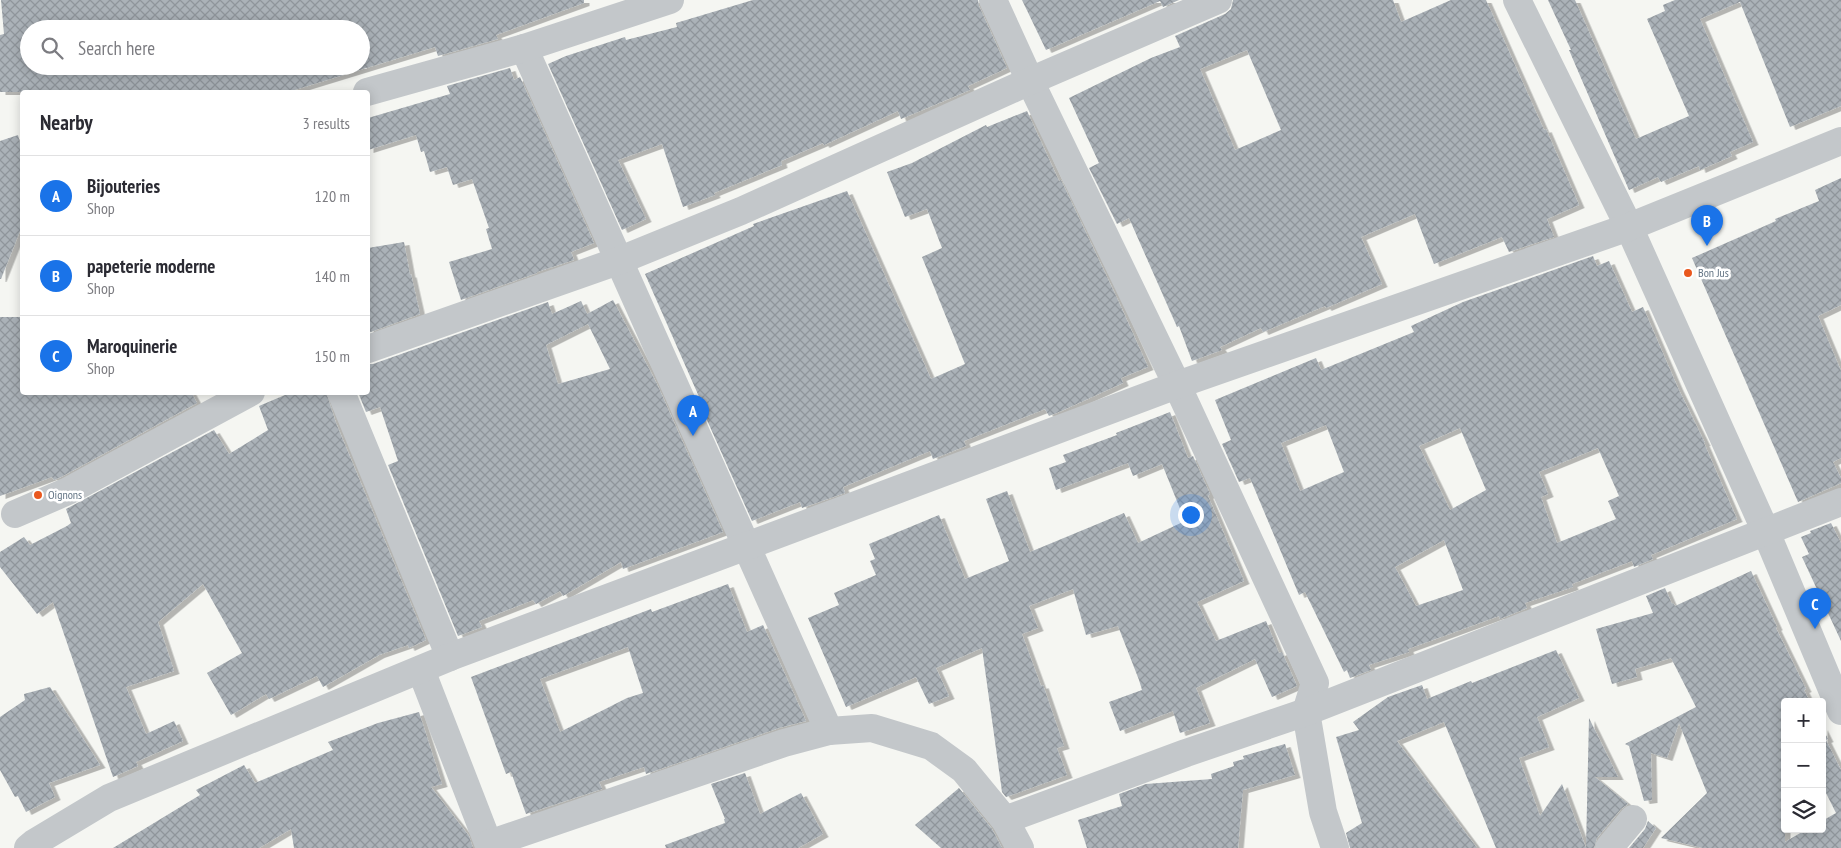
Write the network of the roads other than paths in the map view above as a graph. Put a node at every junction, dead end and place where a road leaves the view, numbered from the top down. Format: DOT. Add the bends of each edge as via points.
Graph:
graph roads {
  1 [pos="670,0"];
  2 [pos="993,0"];
  3 [pos="1218,0"];
  4 [pos="1517,0"];
  5 [pos="524,48"];
  6 [pos="1030,80"];
  7 [pos="370,91"];
  8 [pos="1841,141"];
  9 [pos="1629,227"];
  10 [pos="618,261"];
  11 [pos="370,348"];
  12 [pos="1177,385"];
  13 [pos="245,395"];
  14 [pos="342,395"];
  15 [pos="1841,502"];
  16 [pos="15,514"];
  17 [pos="1766,532"];
  18 [pos="746,546"];
  19 [pos="450,657"];
  20 [pos="421,670"];
  21 [pos="1841,711"];
  22 [pos="1306,712"];
  23 [pos="829,731"];
  24 [pos="1633,819"];
  25 [pos="1005,820"];
  26 [pos="489,846"];
  27 [pos="28,848"];
  28 [pos="1020,848"];
  29 [pos="1335,848"];
  30 [pos="1609,848"];
  1 -- 5 [label="street"];
  2 -- 6 [label="street"];
  3 -- 6 [label="street"];
  4 -- 9 [label="street"];
  5 -- 7 [label="street"];
  5 -- 10 [label="street"];
  6 -- 10 [label="street" via="741,211"];
  6 -- 12 [label="street"];
  8 -- 9 [label="street"];
  9 -- 12 [label="street"];
  9 -- 17 [label="street"];
  10 -- 11 [label="street"];
  10 -- 18 [label="street"];
  12 -- 18 [label="street"];
  12 -- 22 [label="street" via="1315,683"];
  13 -- 16 [label="street" via="68,490"];
  14 -- 19 [label="street"];
  15 -- 17 [label="street"];
  17 -- 21 [label="street"];
  17 -- 22 [label="street"];
  18 -- 19 [label="street"];
  18 -- 23 [label="street"];
  19 -- 20 [label="street"];
  20 -- 26 [label="street"];
  20 -- 27 [label="street" via="109,798"];
  22 -- 25 [label="street"];
  22 -- 29 [label="street" via="1323,812"];
  23 -- 25 [label="street" via="872,728 931,746 964,770"];
  23 -- 26 [label="street" via="784,743"];
  24 -- 30 [label="street"];
  25 -- 28 [label="street"];
}
